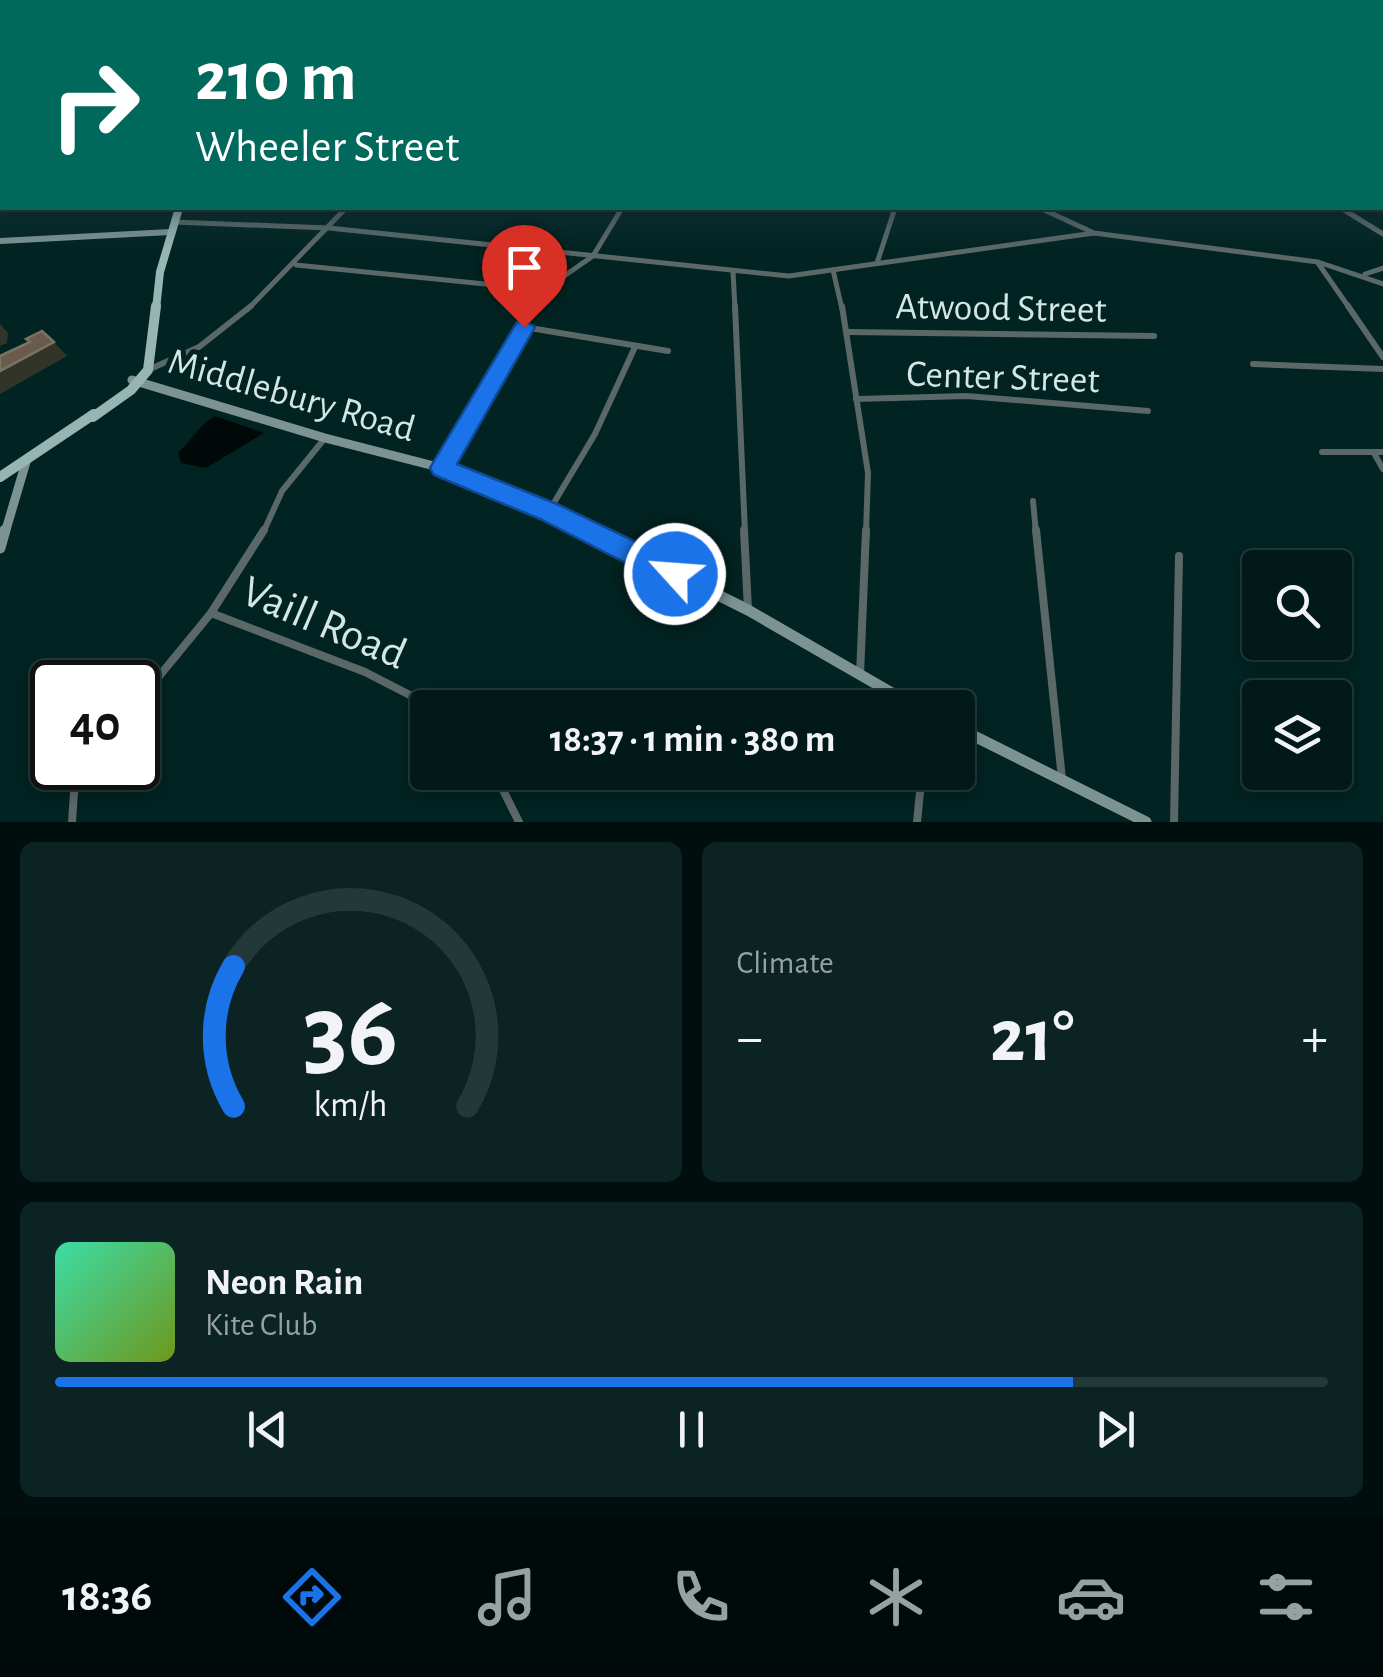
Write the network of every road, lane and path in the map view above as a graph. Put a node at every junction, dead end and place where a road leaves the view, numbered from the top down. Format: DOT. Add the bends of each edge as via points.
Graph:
graph roads {
  1 [pos="178,210"];
  2 [pos="344,210"];
  3 [pos="621,210"];
  4 [pos="894,210"];
  5 [pos="1044,210"];
  6 [pos="1344,210"];
  7 [pos="172,227"];
  8 [pos="329,228"];
  9 [pos="1094,233"];
  10 [pos="1383,234"];
  11 [pos="0,241"];
  12 [pos="593,256"];
  13 [pos="1318,262"];
  14 [pos="876,263"];
  15 [pos="296,265"];
  16 [pos="1383,268"];
  17 [pos="833,270"];
  18 [pos="733,272"];
  19 [pos="1364,275"];
  20 [pos="1383,284"];
  21 [pos="544,290"];
  22 [pos="524,327"];
  23 [pos="848,332"];
  24 [pos="1154,336"];
  25 [pos="635,347"];
  26 [pos="668,351"];
  27 [pos="148,356"];
  28 [pos="1383,357"];
  29 [pos="1253,364"];
  30 [pos="1383,369"];
  31 [pos="148,370"];
  32 [pos="136,380"];
  33 [pos="856,399"];
  34 [pos="1148,411"];
  35 [pos="324,438"];
  36 [pos="1322,452"];
  37 [pos="1373,452"];
  38 [pos="1383,452"];
  39 [pos="26,462"];
  40 [pos="442,468"];
  41 [pos="1383,470"];
  42 [pos="0,477"];
  43 [pos="1033,501"];
  44 [pos="548,511"];
  45 [pos="0,548"];
  46 [pos="1180,556"];
  47 [pos="748,610"];
  48 [pos="211,613"];
  49 [pos="160,675"];
  50 [pos="860,675"];
  51 [pos="886,690"];
  52 [pos="410,695"];
  53 [pos="975,736"];
  54 [pos="1062,780"];
  55 [pos="75,790"];
  56 [pos="503,790"];
  57 [pos="921,790"];
  58 [pos="72,822"];
  59 [pos="520,822"];
  60 [pos="918,822"];
  61 [pos="1146,822"];
  62 [pos="1174,822"];
  1 -- 7 [label="main road"];
  2 -- 8 [label="street"];
  3 -- 12 [label="street"];
  4 -- 14 [label="street"];
  5 -- 9 [label="street"];
  6 -- 10 [label="street"];
  7 -- 8 [label="street"];
  7 -- 11 [label="street"];
  7 -- 27 [label="main road"];
  8 -- 12 [label="street"];
  8 -- 15 [label="street"];
  9 -- 13 [label="street"];
  9 -- 14 [label="street"];
  12 -- 18 [label="street"];
  12 -- 21 [label="street"];
  13 -- 19 [label="street"];
  13 -- 28 [label="street"];
  14 -- 17 [label="street"];
  15 -- 21 [label="street"];
  15 -- 31 [label="street" via="190,351"];
  16 -- 19 [label="street"];
  17 -- 18 [label="street" via="788,276"];
  17 -- 23 [label="street"];
  18 -- 47 [label="street"];
  19 -- 20 [label="street"];
  21 -- 22 [label="street"];
  22 -- 25 [label="street"];
  22 -- 40 [label="street"];
  23 -- 24 [label="street, Atwood Street"];
  23 -- 33 [label="street"];
  25 -- 26 [label="street"];
  25 -- 44 [label="street" via="595,434"];
  27 -- 31 [label="main road"];
  27 -- 32 [label="main road"];
  29 -- 30 [label="street"];
  31 -- 32 [label="main road"];
  32 -- 35 [label="street, Middlebury Road"];
  32 -- 39 [label="main road"];
  33 -- 34 [label="street, Center Street" via="967,396"];
  33 -- 50 [label="street" via="868,473"];
  35 -- 40 [label="street, Middlebury Road"];
  35 -- 48 [label="street, Vaill Road" via="282,490 259,541"];
  36 -- 37 [label="street"];
  37 -- 38 [label="street"];
  37 -- 41 [label="street"];
  39 -- 42 [label="main road"];
  39 -- 45 [label="street"];
  40 -- 44 [label="street, Middlebury Road"];
  43 -- 54 [label="street"];
  44 -- 47 [label="street, Middlebury Road"];
  46 -- 62 [label="street"];
  47 -- 50 [label="street, Middlebury Road"];
  48 -- 49 [label="street"];
  48 -- 52 [label="street, Vaill Road"];
  50 -- 51 [label="street, Middlebury Road"];
  53 -- 54 [label="street"];
  54 -- 61 [label="street"];
  55 -- 58 [label="street"];
  56 -- 59 [label="street"];
  57 -- 60 [label="street"];
}
